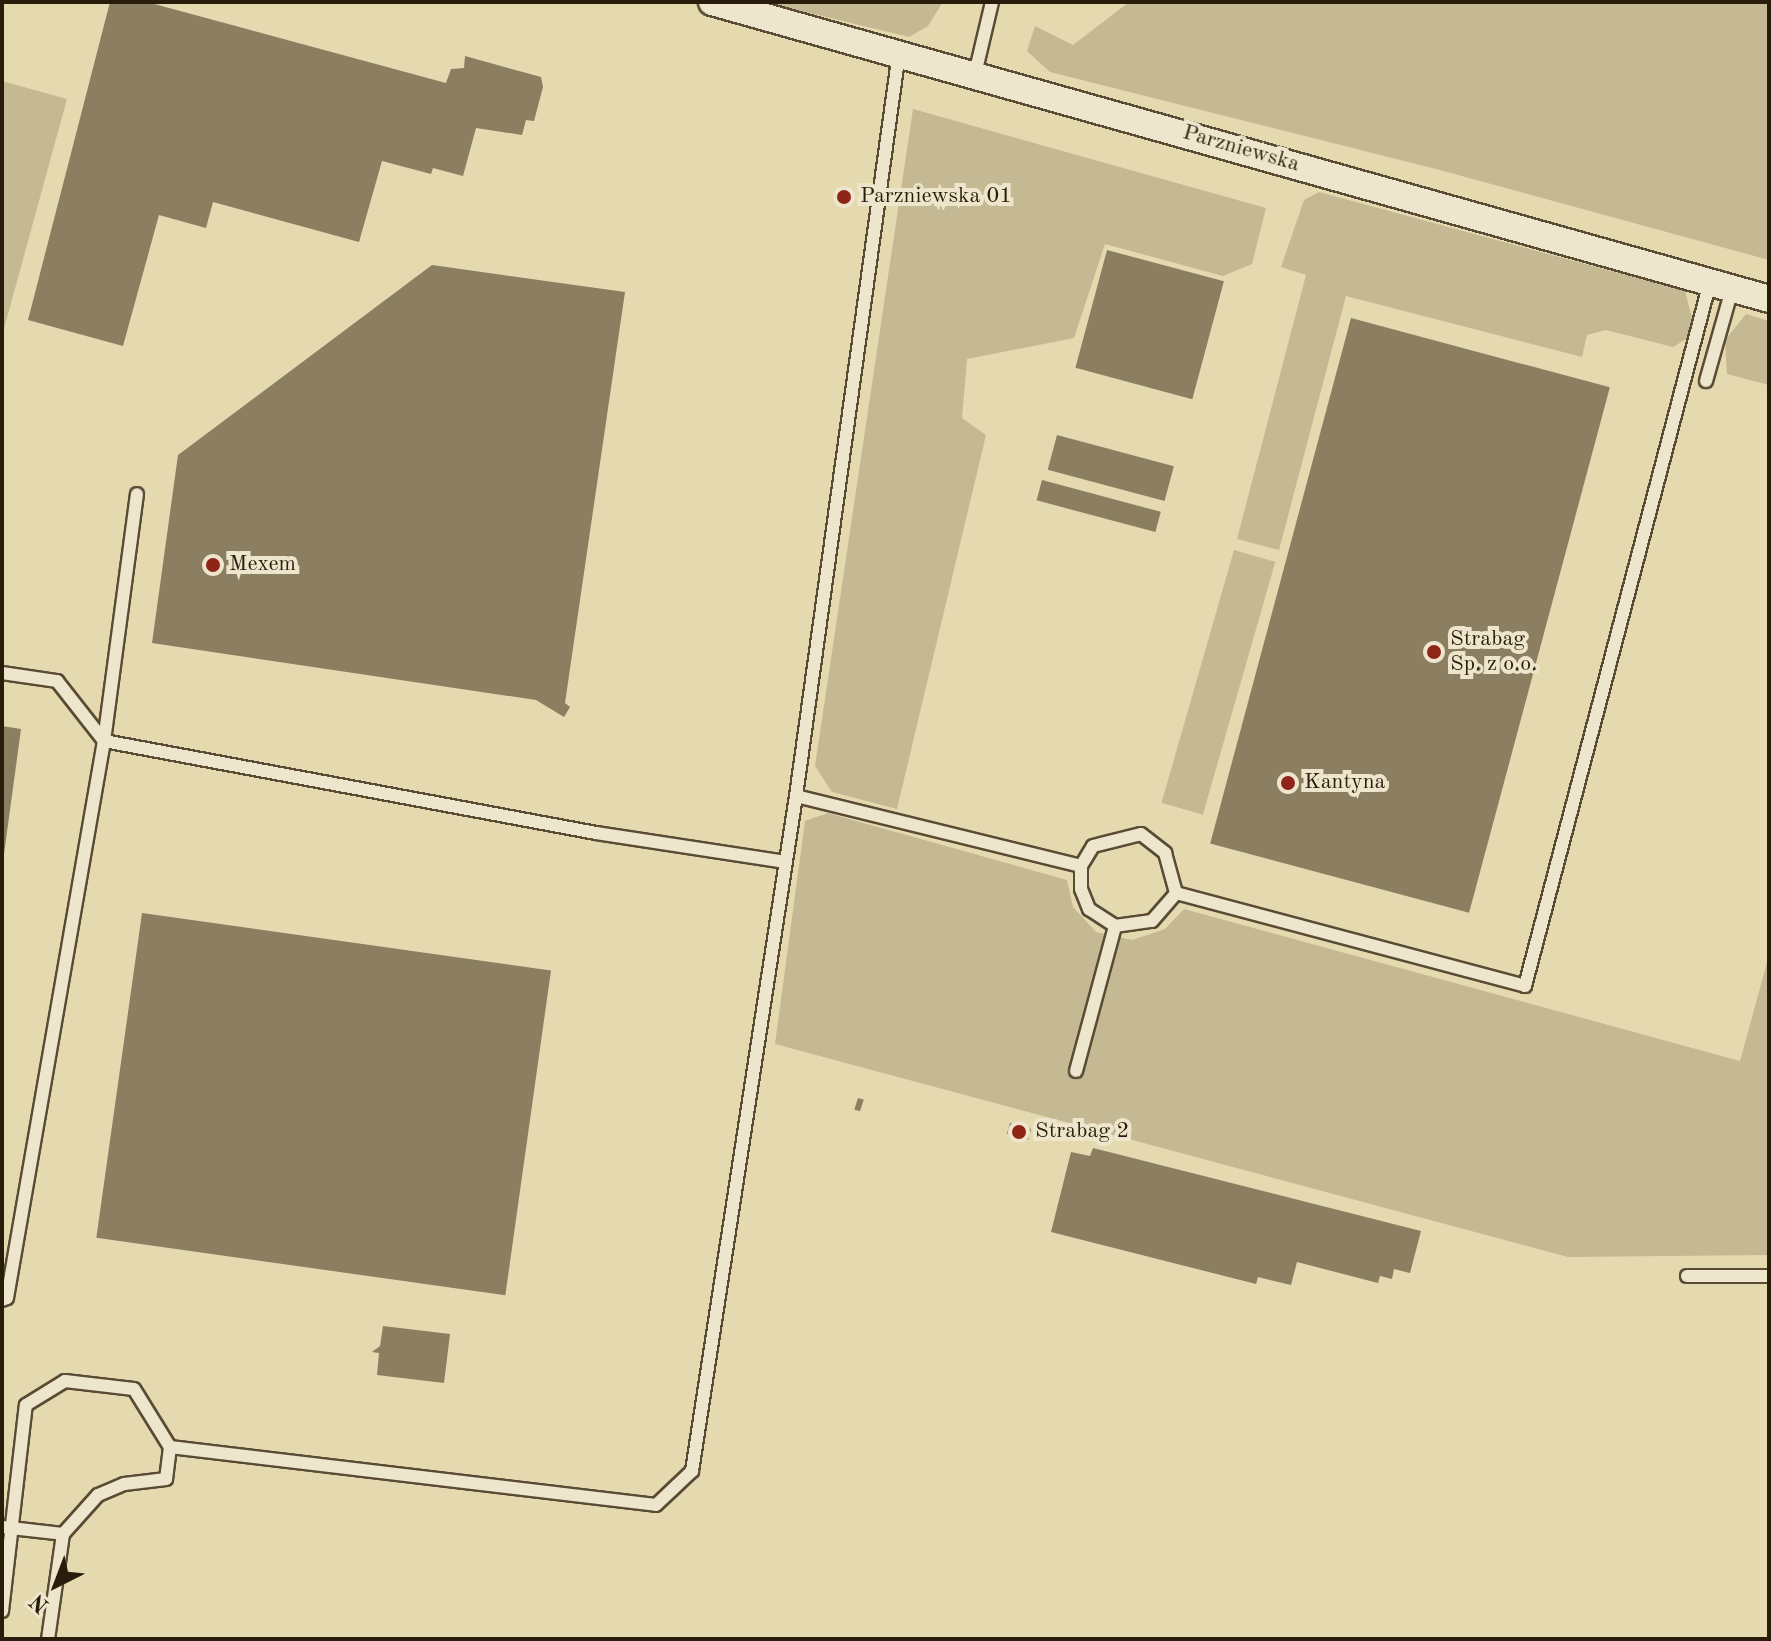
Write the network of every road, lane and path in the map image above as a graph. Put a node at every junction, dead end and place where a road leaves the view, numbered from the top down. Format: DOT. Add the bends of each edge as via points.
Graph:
graph roads {
  1 [pos="712,2"];
  2 [pos="992,2"];
  3 [pos="899,53"];
  4 [pos="975,74"];
  5 [pos="1721,285"];
  6 [pos="1769,299"];
  7 [pos="1706,381"];
  8 [pos="137,494"];
  9 [pos="2,673"];
  10 [pos="104,741"];
  11 [pos="796,796"];
  12 [pos="786,862"];
  13 [pos="1081,866"];
  14 [pos="1176,893"];
  15 [pos="1115,926"];
  16 [pos="1076,1071"];
  17 [pos="1687,1276"];
  18 [pos="1769,1276"];
  19 [pos="2,1300"];
  20 [pos="170,1447"];
  21 [pos="8,1528"];
  22 [pos="63,1534"];
  23 [pos="2,1611"];
  24 [pos="48,1639"];
  1 -- 3 [label="street, Parzniewska"];
  2 -- 4 [label="lane"];
  3 -- 4 [label="street, Parzniewska"];
  3 -- 11 [label="lane"];
  4 -- 5 [label="street, Parzniewska"];
  5 -- 6 [label="street, Parzniewska"];
  5 -- 7 [label="lane"];
  5 -- 14 [label="lane" via="1525,986"];
  8 -- 10 [label="lane"];
  9 -- 10 [label="lane" via="57,681"];
  10 -- 12 [label="lane" via="596,833"];
  10 -- 19 [label="lane" via="7,1298"];
  11 -- 12 [label="lane"];
  11 -- 13 [label="lane"];
  12 -- 20 [label="lane" via="692,1471 656,1505"];
  13 -- 14 [label="lane" via="1093,846 1141,834 1165,853"];
  13 -- 15 [label="lane" via="1081,889 1089,909"];
  14 -- 15 [label="lane" via="1152,921"];
  15 -- 16 [label="lane"];
  17 -- 18 [label="lane"];
  20 -- 21 [label="lane" via="134,1389 65,1381 26,1405"];
  20 -- 22 [label="lane" via="166,1479 124,1484 98,1495"];
  21 -- 22 [label="lane"];
  21 -- 23 [label="lane"];
  22 -- 24 [label="lane"];
}
